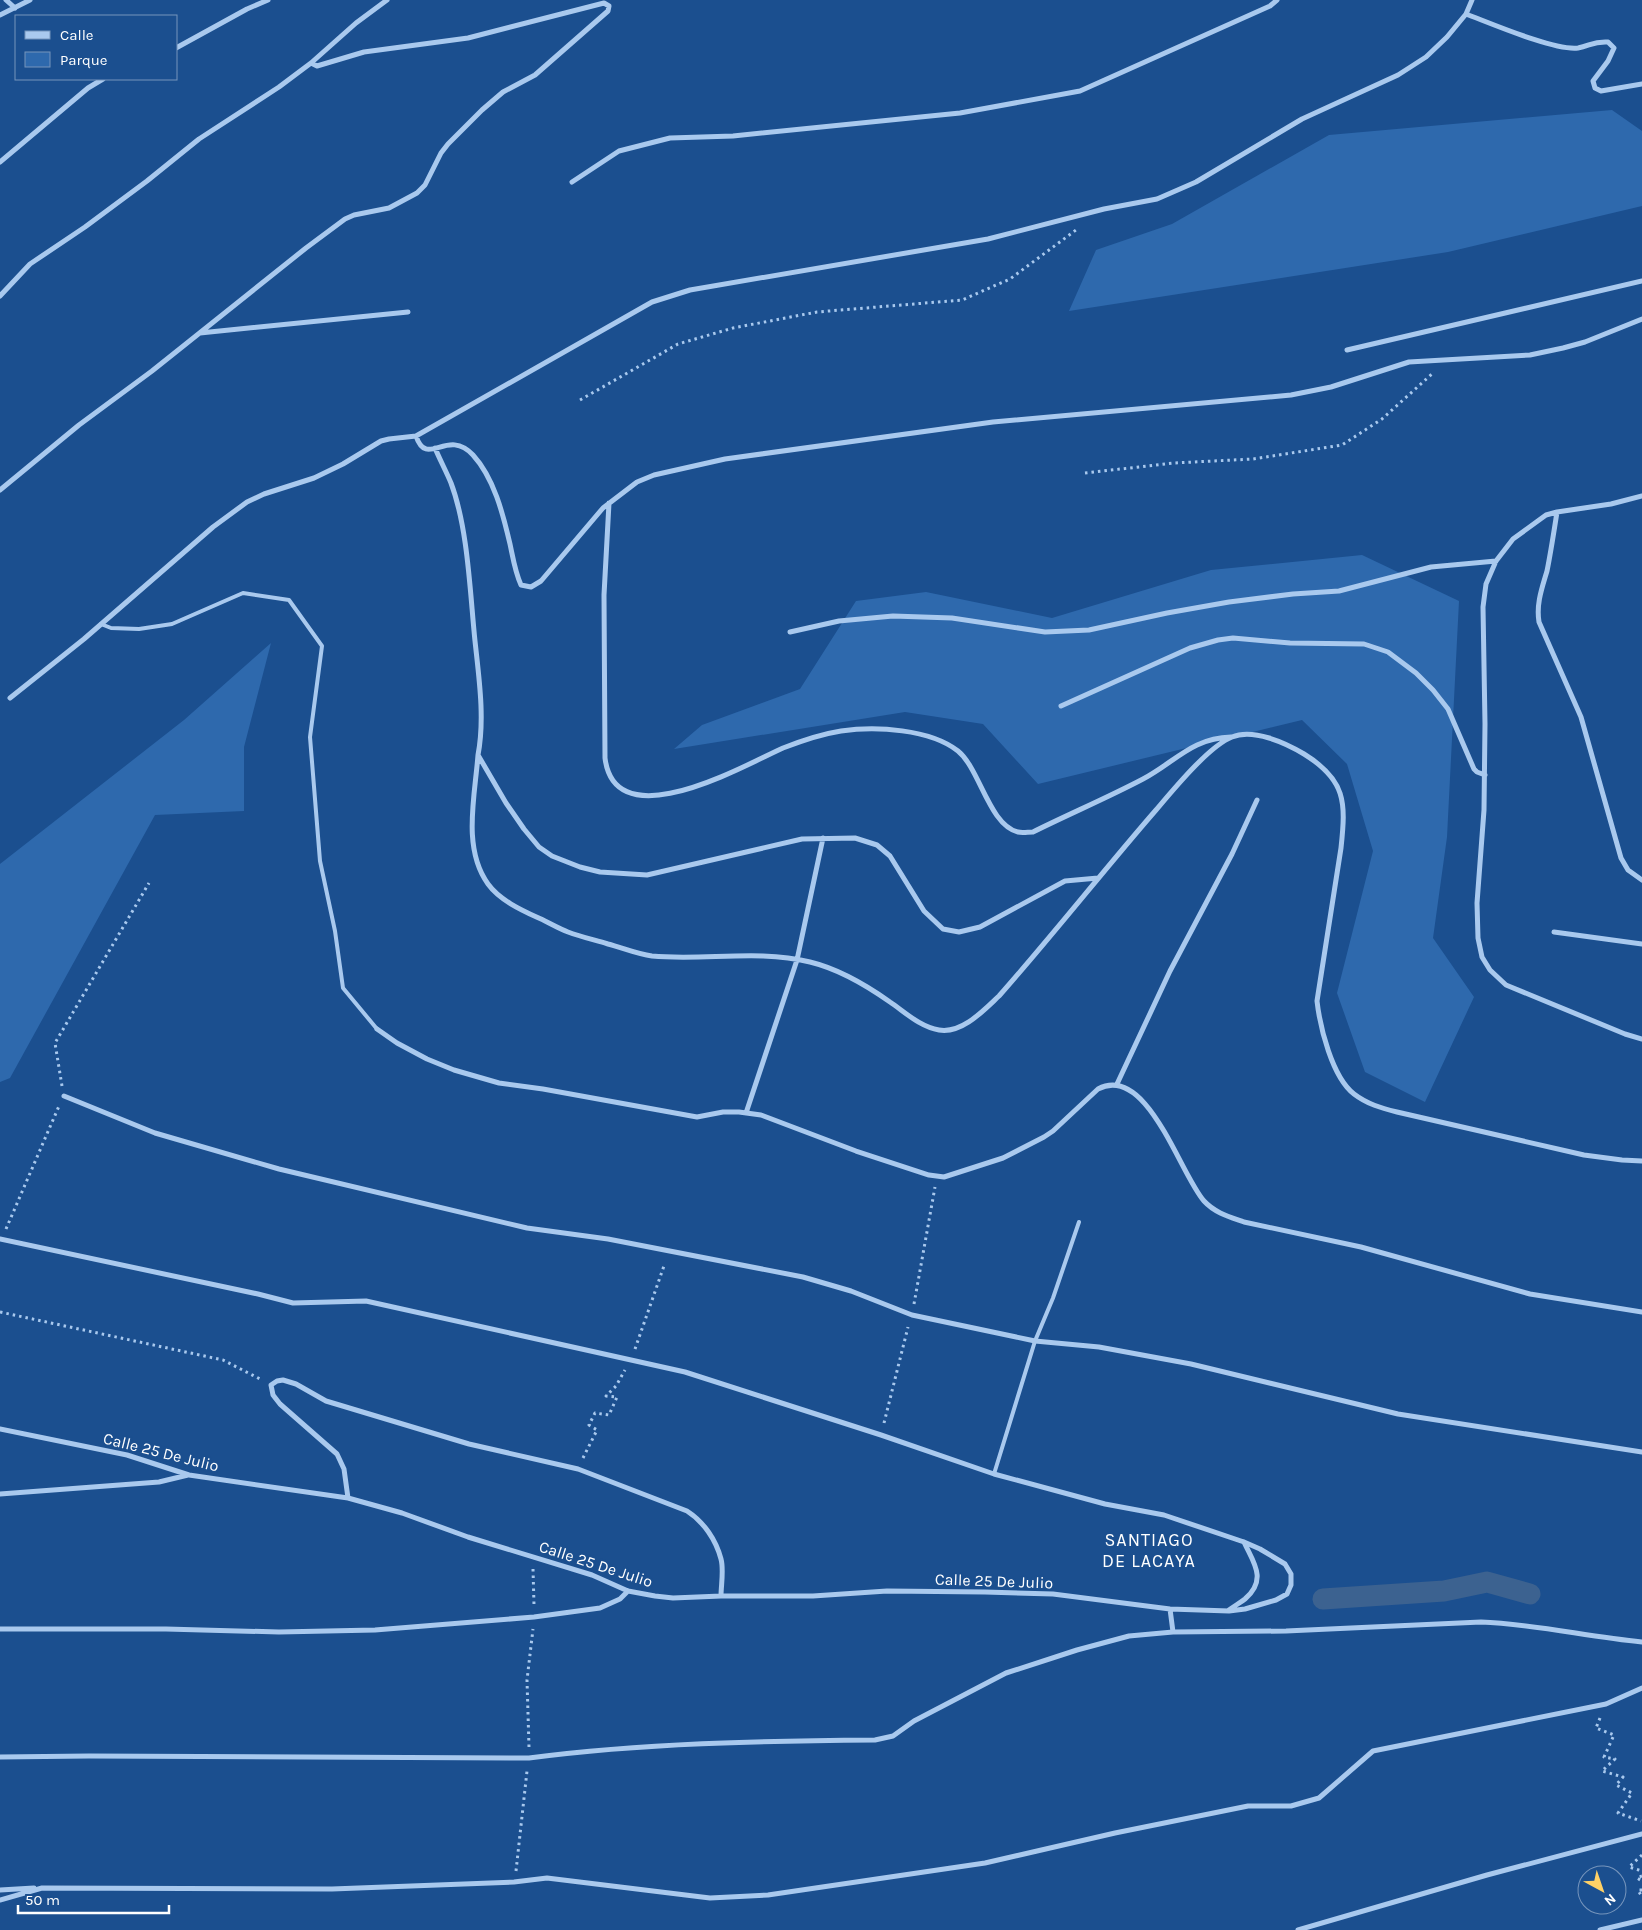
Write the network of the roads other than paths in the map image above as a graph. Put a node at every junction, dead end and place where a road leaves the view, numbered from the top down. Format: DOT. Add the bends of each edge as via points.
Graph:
graph roads {
  1 [pos="6,0"];
  2 [pos="30,0"];
  3 [pos="268,0"];
  4 [pos="387,0"];
  5 [pos="1277,0"];
  6 [pos="1472,0"];
  7 [pos="14,8"];
  8 [pos="1466,14"];
  9 [pos="0,15"];
  10 [pos="178,47"];
  11 [pos="311,63"];
  12 [pos="101,80"];
  13 [pos="1642,84"];
  14 [pos="0,162"];
  15 [pos="572,182"];
  16 [pos="1642,281"];
  17 [pos="0,296"];
  18 [pos="408,312"];
  19 [pos="1642,319"];
  20 [pos="199,333"];
  21 [pos="1347,350"];
  22 [pos="416,436"];
  23 [pos="435,448"];
  24 [pos="0,490"];
  25 [pos="1642,496"];
  26 [pos="609,503"];
  27 [pos="1557,512"];
  28 [pos="1496,562"];
  29 [pos="101,624"];
  30 [pos="790,632"];
  31 [pos="10,698"];
  32 [pos="1061,706"];
  33 [pos="1232,737"];
  34 [pos="478,755"];
  35 [pos="1485,775"];
  36 [pos="1257,800"];
  37 [pos="823,838"];
  38 [pos="1098,878"];
  39 [pos="1642,880"];
  40 [pos="1554,932"];
  41 [pos="1642,944"];
  42 [pos="797,960"];
  43 [pos="378,1029"];
  44 [pos="1642,1038"];
  45 [pos="1117,1084"];
  46 [pos="64,1096"];
  47 [pos="746,1113"];
  48 [pos="1642,1161"];
  49 [pos="1079,1222"];
  50 [pos="1,1239"];
  51 [pos="1642,1312"];
  52 [pos="1035,1341"];
  53 [pos="0,1429"];
  54 [pos="1642,1452"];
  55 [pos="994,1474"];
  56 [pos="189,1475"];
  57 [pos="0,1494"];
  58 [pos="348,1498"];
  59 [pos="1244,1542"];
  60 [pos="628,1591"];
  61 [pos="721,1596"];
  62 [pos="1170,1609"];
  63 [pos="1229,1610"];
  64 [pos="0,1630"];
  65 [pos="1173,1632"];
  66 [pos="1642,1642"];
  67 [pos="1642,1688"];
  68 [pos="0,1757"];
  69 [pos="1642,1834"];
  70 [pos="42,1888"];
  71 [pos="0,1890"];
  72 [pos="0,1900"];
  73 [pos="1642,1920"];
  74 [pos="1298,1930"];
  75 [pos="1600,1930"];
  1 -- 7 [label="street"];
  2 -- 7 [label="street"];
  3 -- 10 [label="street"];
  4 -- 11 [label="street"];
  5 -- 15 [label="street" via="1270,6 1080,91 960,113 733,136 670,138 619,151"];
  6 -- 8 [label="street"];
  7 -- 9 [label="street"];
  8 -- 13 [label="street" via="1548,43 1577,48 1608,42 1614,48 1593,81 1595,88 1601,91"];
  8 -- 22 [label="street" via="1426,57 1398,75 1302,119 1196,182 1157,199 988,239 690,290 652,302"];
  11 -- 17 [label="street" via="199,139 85,227 30,264"];
  11 -- 20 [label="street" via="317,66 364,52 468,38 604,3 608,6 608,11 534,74 503,92 460,131 441,153 425,185 417,193 389,208 345,220"];
  12 -- 14 [label="street"];
  16 -- 21 [label="street"];
  18 -- 20 [label="street"];
  19 -- 26 [label="street" via="1563,348 1530,355 1409,362 1331,387 1291,395 993,422 724,459 654,475 637,482"];
  20 -- 24 [label="street"];
  22 -- 23 [label="street" via="421,447"];
  22 -- 29 [label="street" via="381,441 343,464 247,502 213,527"];
  23 -- 26 [label="street" via="460,445 469,450 478,462 499,502 516,575 525,587 536,586"];
  23 -- 34 [label="street" via="451,484 467,562 478,675 481,743"];
  25 -- 27 [label="street"];
  26 -- 33 [label="street" via="604,595 605,758 610,775 627,792 656,796 683,791 785,747 842,731 880,729 941,740 960,752 998,817 1017,832 1033,832 1144,779 1201,743 1216,737"];
  27 -- 28 [label="street" via="1546,515 1513,539"];
  27 -- 39 [label="street" via="1539,599 1539,622 1581,717 1616,846 1628,870"];
  28 -- 30 [label="street" via="1431,567 1339,590 1230,602 1089,630 1045,632 952,618 893,616 839,621"];
  28 -- 35 [label="street" via="1486,584 1483,607"];
  29 -- 31 [label="street"];
  29 -- 43 [label="lane" via="111,628 139,629 172,624 243,593 289,600 322,646 310,736 320,861 343,988"];
  32 -- 35 [label="street" via="1190,648 1218,640 1364,644 1388,652 1433,690 1448,709 1474,769"];
  33 -- 38 [label="street" via="1182,779"];
  33 -- 48 [label="street" via="1244,734 1281,743 1318,763 1337,783 1344,826 1317,1001 1331,1057 1352,1093 1374,1106 1397,1112 1584,1155"];
  34 -- 37 [label="street" via="506,803 539,847 552,856 600,872 647,875 802,839"];
  34 -- 42 [label="street" via="474,848 488,884 506,900 568,932 634,953 673,957 744,955"];
  35 -- 44 [label="street" via="1477,903 1478,938 1486,964 1506,985"];
  36 -- 45 [label="street"];
  37 -- 38 [label="street" via="855,838 876,845 890,856 924,911 943,929 959,932 980,927 1065,881"];
  37 -- 42 [label="street"];
  38 -- 42 [label="street" via="999,996 956,1028 940,1030 926,1026 839,972"];
  40 -- 41 [label="street"];
  42 -- 47 [label="street"];
  43 -- 47 [label="street" via="427,1059 499,1083 697,1117 723,1112"];
  45 -- 47 [label="street" via="1107,1084 1098,1089 1053,1131 1027,1146 1003,1158 944,1177 856,1151 762,1115"];
  45 -- 51 [label="street" via="1134,1093 1157,1120 1198,1194 1212,1209 1229,1217 1361,1247 1530,1294"];
  46 -- 52 [label="street" via="155,1133 279,1169 527,1228 608,1239 803,1278 851,1291 912,1315"];
  49 -- 52 [label="lane"];
  50 -- 55 [label="street, Calle 25 De Julio" via="293,1303 366,1301 632,1359 684,1372"];
  52 -- 54 [label="street" via="1099,1347 1191,1364 1398,1414"];
  52 -- 55 [label="lane"];
  53 -- 56 [label="street, Calle 25 De Julio" via="127,1455"];
  55 -- 59 [label="street, Calle 25 De Julio" via="1105,1504 1164,1515"];
  56 -- 57 [label="street" via="159,1482"];
  56 -- 58 [label="street, Calle 25 De Julio"];
  58 -- 60 [label="street, Calle 25 De Julio" via="592,1575"];
  58 -- 61 [label="street" via="344,1469 337,1454 280,1404 271,1385 276,1380 289,1382 326,1401 469,1444 578,1470 687,1511 707,1529 722,1560"];
  59 -- 63 [label="street" via="1254,1560 1257,1578 1250,1594"];
  59 -- 63 [label="street, Calle 25 De Julio" via="1285,1564 1292,1582 1287,1594 1276,1600"];
  60 -- 61 [label="street, Calle 25 De Julio" via="673,1598"];
  60 -- 64 [label="street" via="600,1608 375,1630"];
  61 -- 62 [label="street, Calle 25 De Julio" via="985,1592 1053,1594"];
  62 -- 63 [label="street, Calle 25 De Julio"];
  62 -- 65 [label="street"];
  65 -- 66 [label="street" via="1286,1631 1481,1622 1512,1623 1596,1638"];
  65 -- 68 [label="street" via="1129,1636 1006,1673 886,1738 643,1747 529,1758"];
  67 -- 70 [label="street" via="1606,1704 1373,1751 1319,1798 1291,1806 1248,1806 985,1863 768,1895 710,1898 547,1878 332,1889"];
  69 -- 74 [label="street"];
  70 -- 71 [label="street"];
  70 -- 72 [label="street"];
  73 -- 75 [label="street"];
}
